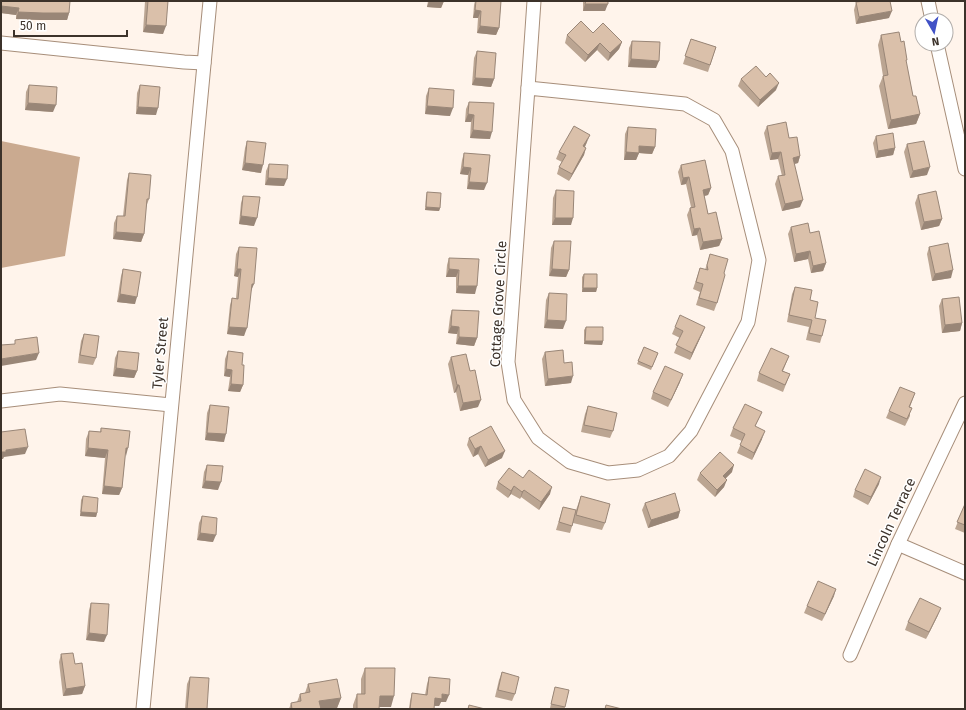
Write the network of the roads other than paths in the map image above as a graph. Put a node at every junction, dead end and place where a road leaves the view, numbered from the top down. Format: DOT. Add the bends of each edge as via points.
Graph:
graph roads {
  1 [pos="210,1"];
  2 [pos="534,1"];
  3 [pos="928,1"];
  4 [pos="930,12"];
  5 [pos="1,43"];
  6 [pos="939,52"];
  7 [pos="204,63"];
  8 [pos="528,88"];
  9 [pos="965,169"];
  10 [pos="1,401"];
  11 [pos="965,403"];
  12 [pos="171,405"];
  13 [pos="898,544"];
  14 [pos="965,573"];
  15 [pos="850,655"];
  16 [pos="143,709"];
  1 -- 7 [label="street, Tyler Street"];
  2 -- 8 [label="street, Cottage Grove Circle"];
  3 -- 4 [label="street"];
  5 -- 7 [label="street"];
  6 -- 9 [label="street"];
  7 -- 12 [label="street, Tyler Street"];
  8 -- 8 [label="street, Cottage Grove Circle" via="508,362 514,400 538,438 570,462 608,473 638,470 669,456 691,431 748,322 759,260 732,151 714,120 686,104"];
  10 -- 12 [label="street" via="60,394"];
  11 -- 13 [label="street, Lincoln Terrace"];
  12 -- 16 [label="street, Tyler Street"];
  13 -- 14 [label="street"];
  13 -- 15 [label="street, Lincoln Terrace"];
}
